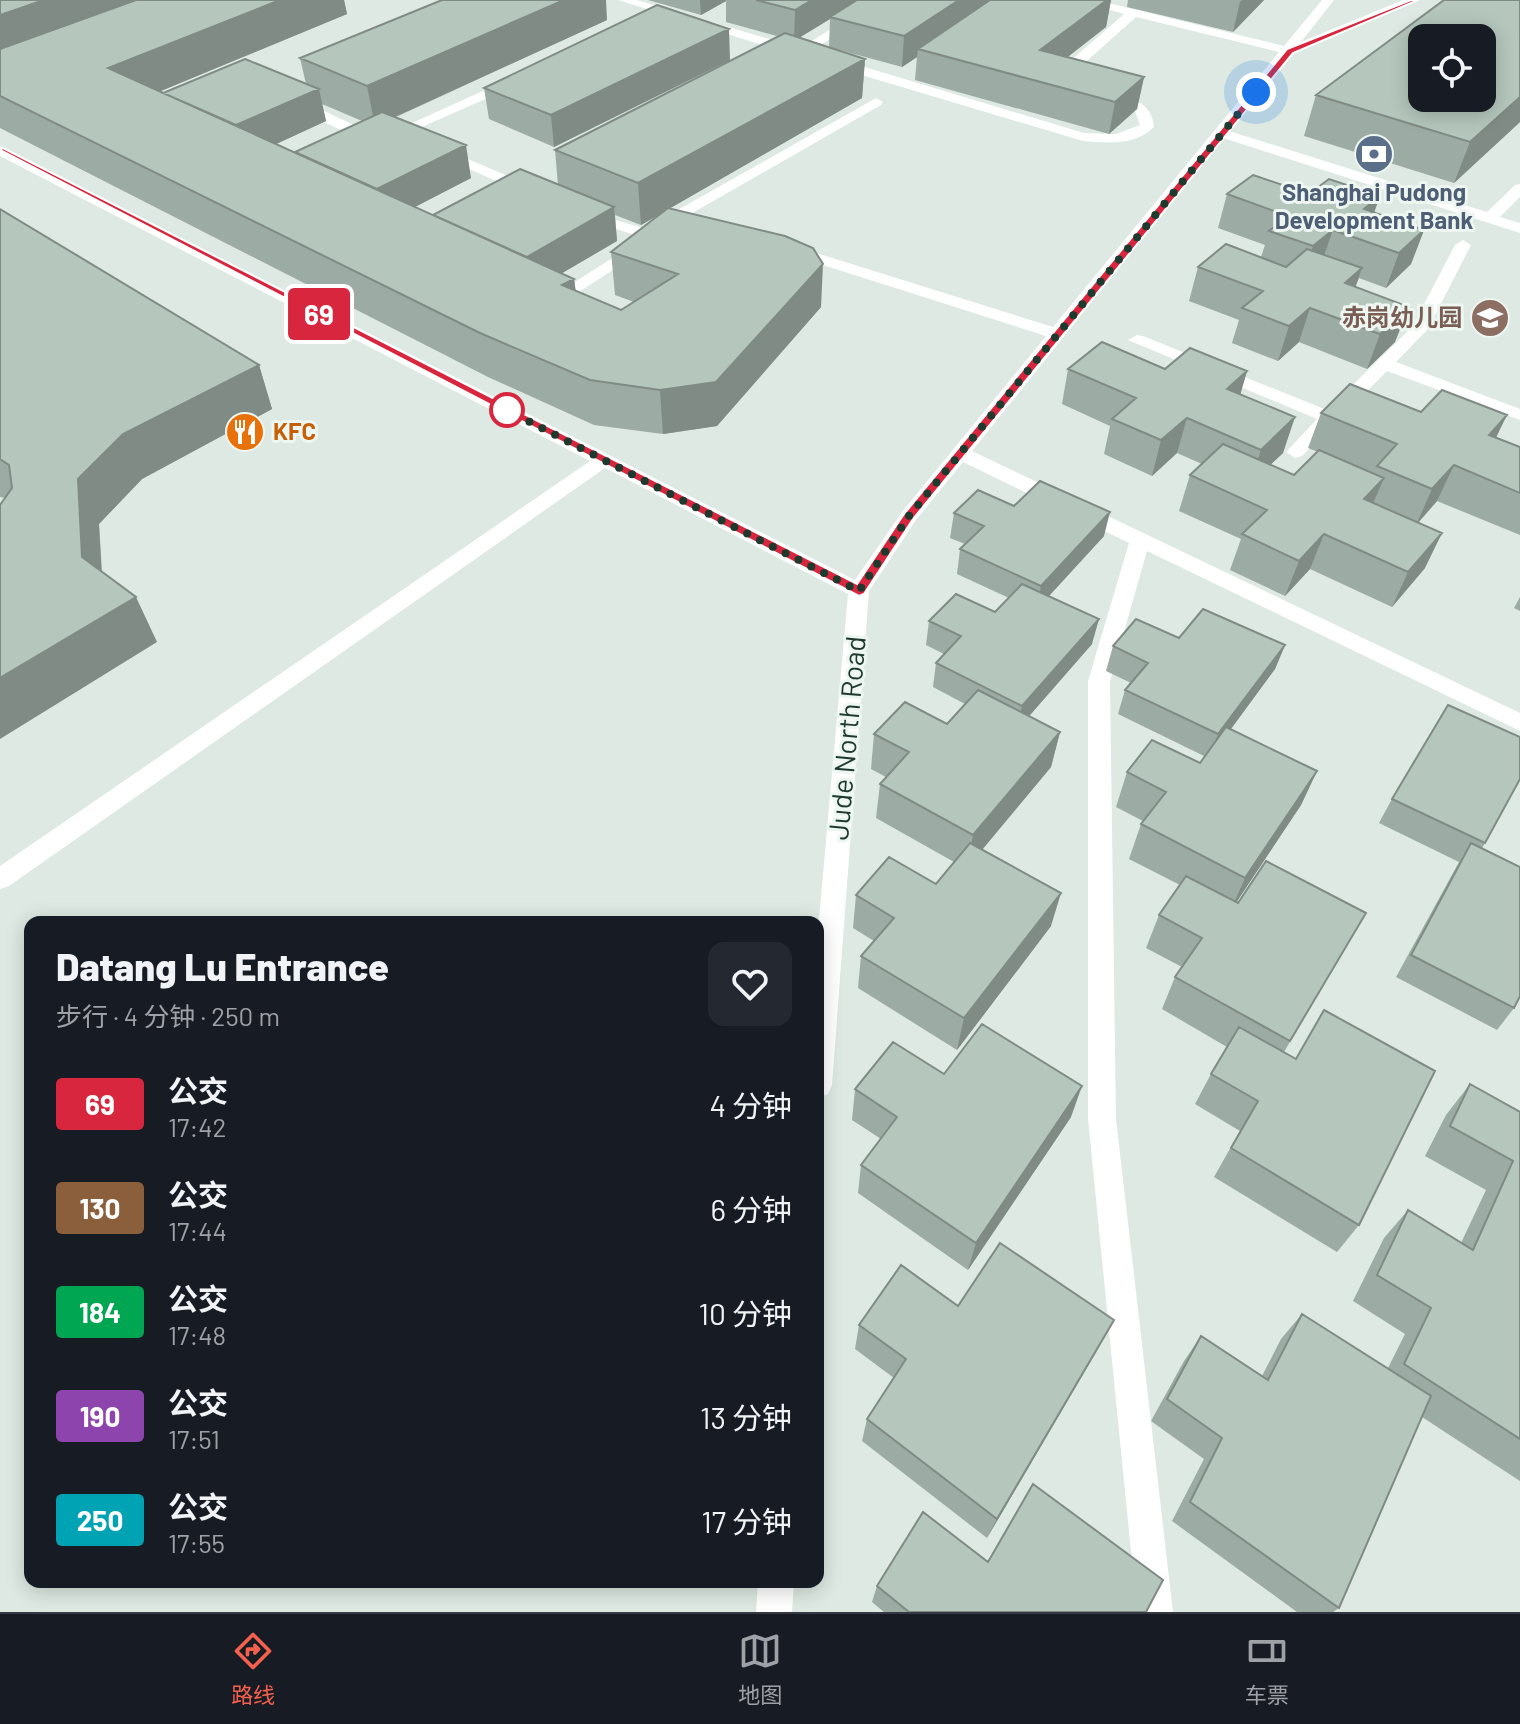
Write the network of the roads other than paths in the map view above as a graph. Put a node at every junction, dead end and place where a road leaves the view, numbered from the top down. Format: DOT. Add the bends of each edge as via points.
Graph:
graph roads {
  1 [pos="624,0"];
  2 [pos="887,0"];
  3 [pos="1081,0"];
  4 [pos="1328,0"];
  5 [pos="1414,0"];
  6 [pos="1133,13"];
  7 [pos="716,15"];
  8 [pos="702,23"];
  9 [pos="1290,51"];
  10 [pos="801,53"];
  11 [pos="529,74"];
  12 [pos="300,90"];
  13 [pos="876,102"];
  14 [pos="1222,133"];
  15 [pos="414,139"];
  16 [pos="0,150"];
  17 [pos="1520,188"];
  18 [pos="539,190"];
  19 [pos="571,209"];
  20 [pos="1490,218"];
  21 [pos="1520,228"];
  22 [pos="680,232"];
  23 [pos="651,236"];
  24 [pos="768,244"];
  25 [pos="1463,245"];
  26 [pos="553,301"];
  27 [pos="1057,334"];
  28 [pos="1137,340"];
  29 [pos="1387,365"];
  30 [pos="1520,415"];
  31 [pos="1330,418"];
  32 [pos="1295,452"];
  33 [pos="960,453"];
  34 [pos="604,460"];
  35 [pos="1140,540"];
  36 [pos="859,591"];
  37 [pos="1520,723"];
  38 [pos="0,879"];
  39 [pos="824,1013"];
  40 [pos="776,1588"];
  41 [pos="774,1612"];
  42 [pos="1155,1612"];
  1 -- 8 [label="street"];
  2 -- 10 [label="street"];
  3 -- 6 [label="street"];
  4 -- 9 [label="street"];
  5 -- 9 [label="street, Jude North Road"];
  6 -- 9 [label="street"];
  6 -- 10 [label="street" via="1061,79 1066,85 1143,107 1147,127 1115,140 1083,137"];
  7 -- 8 [label="street"];
  8 -- 10 [label="street"];
  9 -- 14 [label="street, Jude North Road"];
  11 -- 15 [label="street"];
  12 -- 15 [label="street" via="286,96 360,133"];
  13 -- 23 [label="street"];
  14 -- 20 [label="street"];
  14 -- 27 [label="street, Jude North Road"];
  15 -- 18 [label="street"];
  16 -- 34 [label="street"];
  17 -- 20 [label="street"];
  19 -- 23 [label="street"];
  20 -- 21 [label="street"];
  22 -- 23 [label="street"];
  23 -- 26 [label="street"];
  24 -- 27 [label="street"];
  25 -- 29 [label="street" via="1419,329"];
  27 -- 33 [label="street, Jude North Road"];
  28 -- 31 [label="street"];
  29 -- 30 [label="street"];
  29 -- 31 [label="street"];
  31 -- 32 [label="street"];
  33 -- 35 [label="street"];
  33 -- 36 [label="street, Jude North Road"];
  34 -- 36 [label="street"];
  34 -- 38 [label="street"];
  35 -- 37 [label="street"];
  35 -- 42 [label="street" via="1099,681 1102,1119"];
  36 -- 39 [label="street, Jude North Road"];
  40 -- 41 [label="street"];
}
